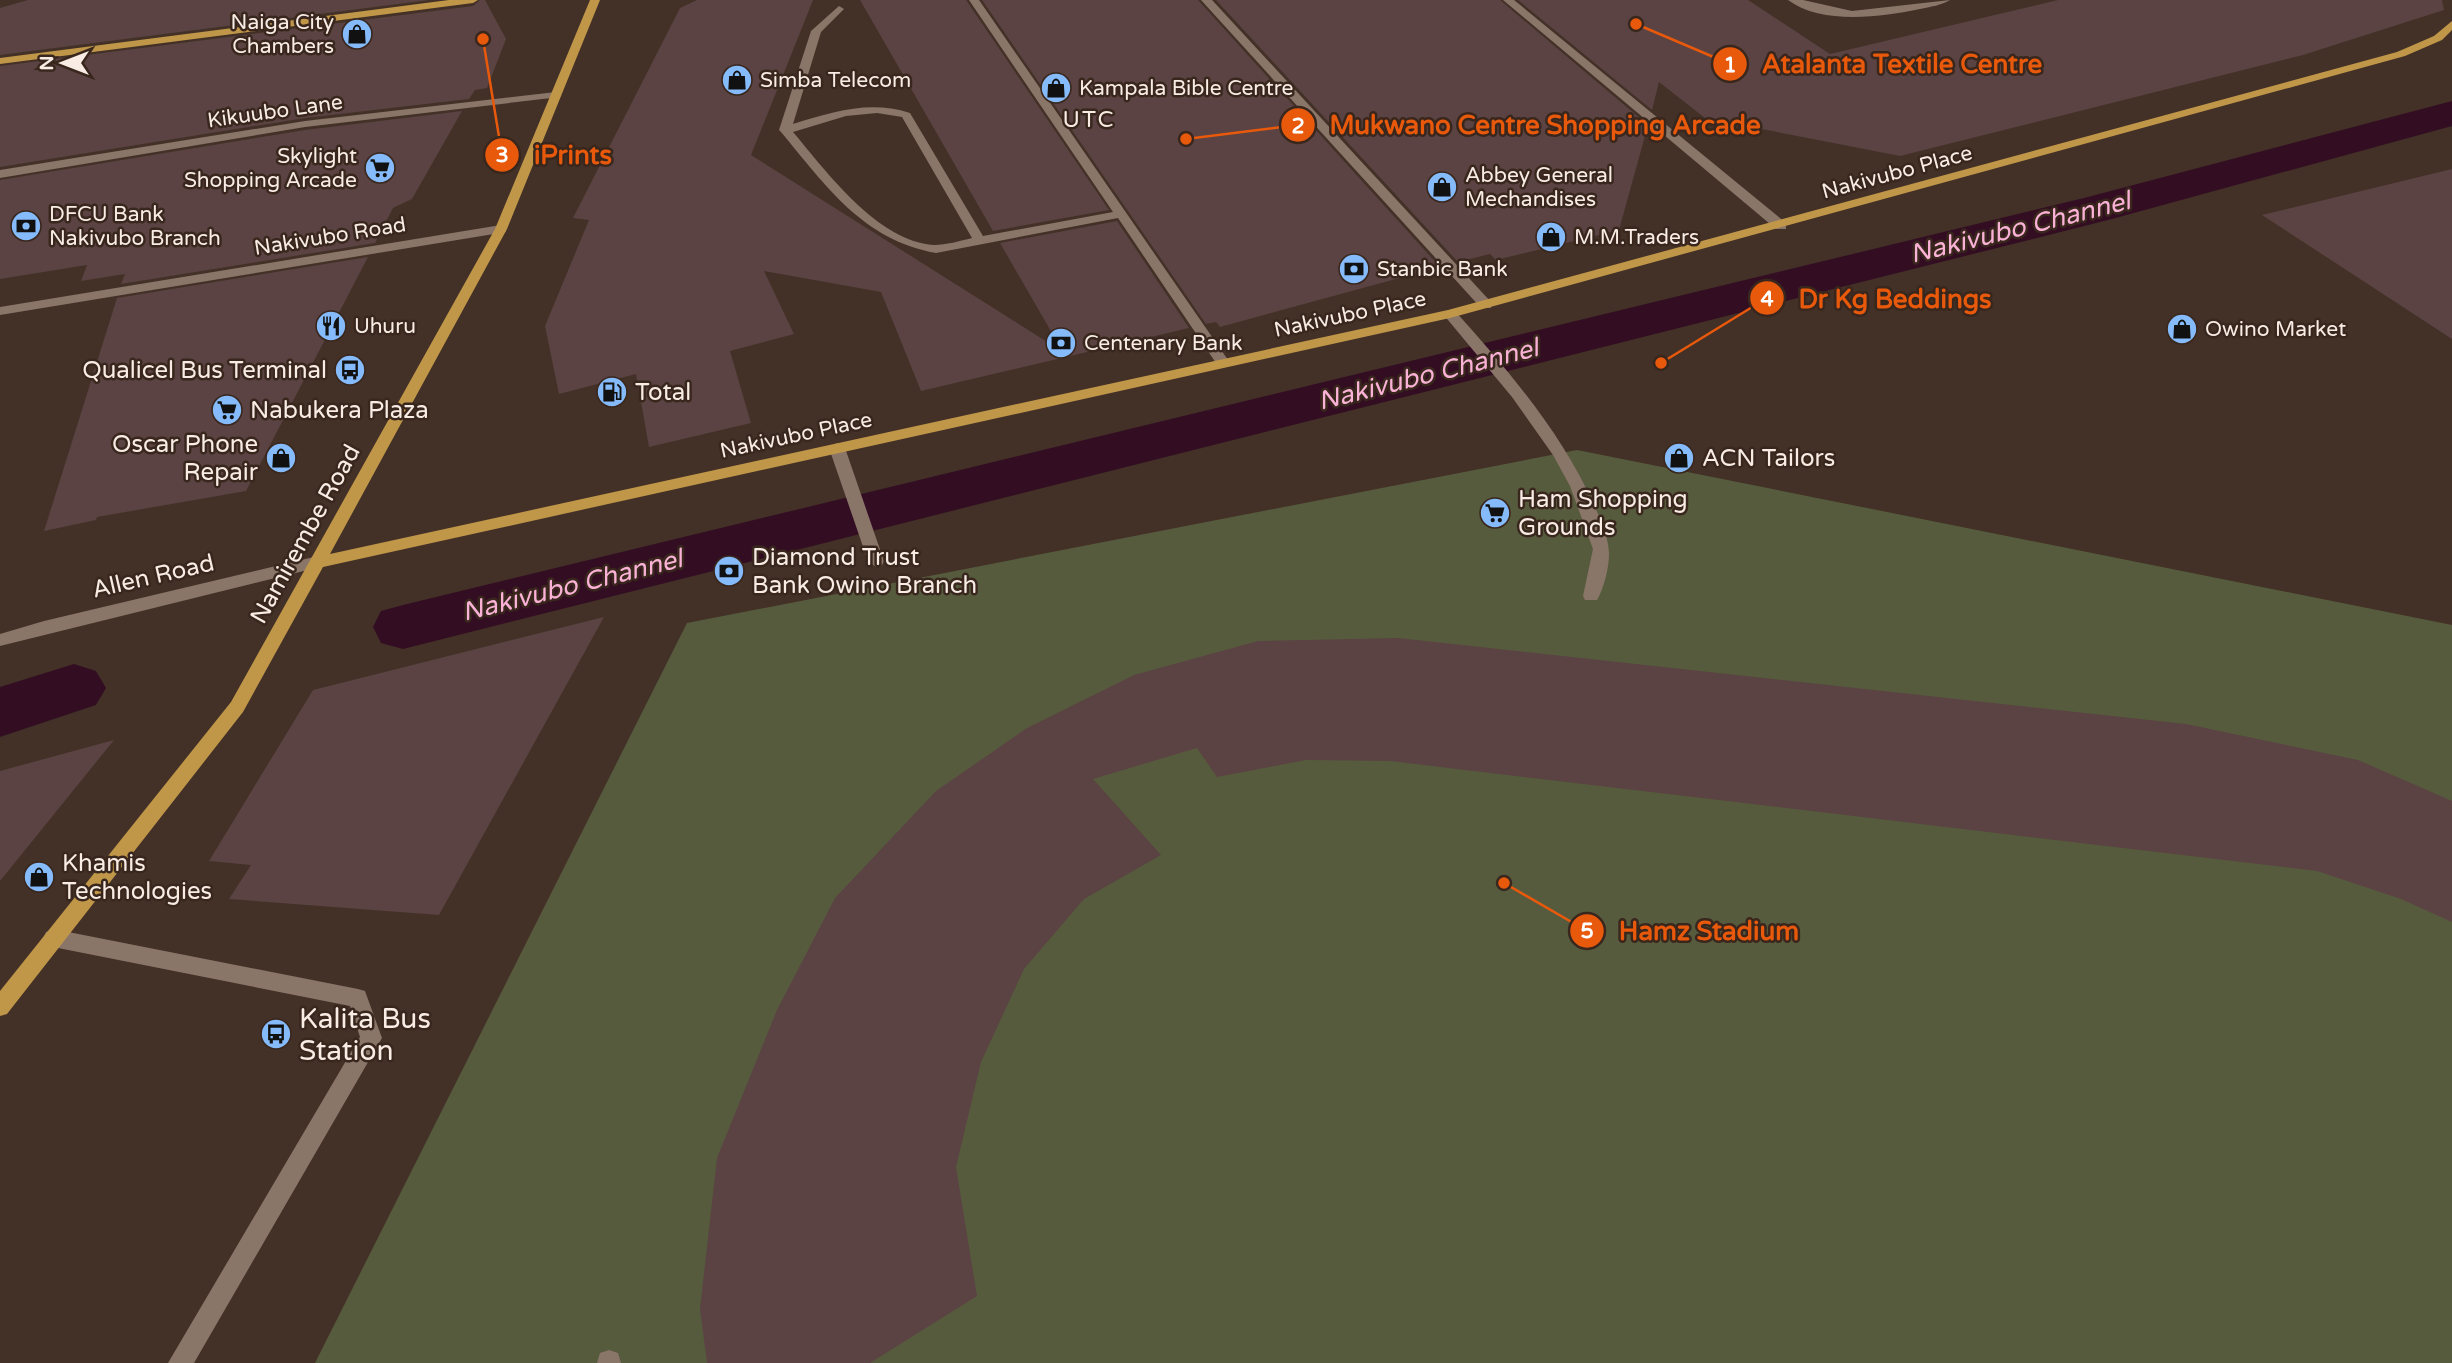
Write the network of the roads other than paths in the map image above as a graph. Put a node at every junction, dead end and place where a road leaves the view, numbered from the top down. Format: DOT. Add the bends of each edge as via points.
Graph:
graph roads {
  1 [pos="473,0"];
  2 [pos="595,0"];
  3 [pos="974,0"];
  4 [pos="1206,0"];
  5 [pos="1508,0"];
  6 [pos="1793,0"];
  7 [pos="1945,0"];
  8 [pos="839,9"];
  9 [pos="2452,24"];
  10 [pos="0,61"];
  11 [pos="556,94"];
  12 [pos="785,130"];
  13 [pos="0,174"];
  14 [pos="1121,214"];
  15 [pos="1781,226"];
  16 [pos="501,229"];
  17 [pos="979,240"];
  18 [pos="1486,305"];
  19 [pos="0,311"];
  20 [pos="1450,314"];
  21 [pos="1223,363"];
  22 [pos="837,448"];
  23 [pos="876,561"];
  24 [pos="318,562"];
  25 [pos="1591,596"];
  26 [pos="0,640"];
  27 [pos="53,938"];
  28 [pos="0,1007"];
  29 [pos="180,1363"];
  1 -- 10 [label="main road"];
  2 -- 11 [label="main road, Namirembe Road"];
  3 -- 14 [label="street"];
  4 -- 18 [label="street"];
  5 -- 15 [label="street"];
  6 -- 7 [label="street" via="1817,10 1870,16"];
  8 -- 12 [label="street" via="816,31"];
  9 -- 15 [label="main road, Nakivubo Place" via="2438,38 2401,54"];
  11 -- 13 [label="street, Kikuubo Lane" via="305,124"];
  11 -- 16 [label="main road, Namirembe Road"];
  12 -- 17 [label="street" via="859,215 915,248 936,249"];
  12 -- 17 [label="street" via="867,109 890,108 906,115"];
  14 -- 17 [label="street"];
  14 -- 21 [label="street"];
  15 -- 18 [label="main road, Nakivubo Place"];
  16 -- 19 [label="street, Nakivubo Road"];
  16 -- 24 [label="main road, Namirembe Road"];
  18 -- 20 [label="main road, Nakivubo Place"];
  20 -- 21 [label="main road, Nakivubo Place"];
  20 -- 25 [label="street" via="1517,394 1578,485 1601,551"];
  21 -- 22 [label="main road, Nakivubo Place"];
  22 -- 23 [label="street"];
  22 -- 24 [label="main road, Nakivubo Place"];
  24 -- 26 [label="street, Allen Road"];
  24 -- 27 [label="main road, Namirembe Road" via="237,707"];
  27 -- 28 [label="main road, Namirembe Road"];
  27 -- 29 [label="street" via="358,998 371,1038"];
}
